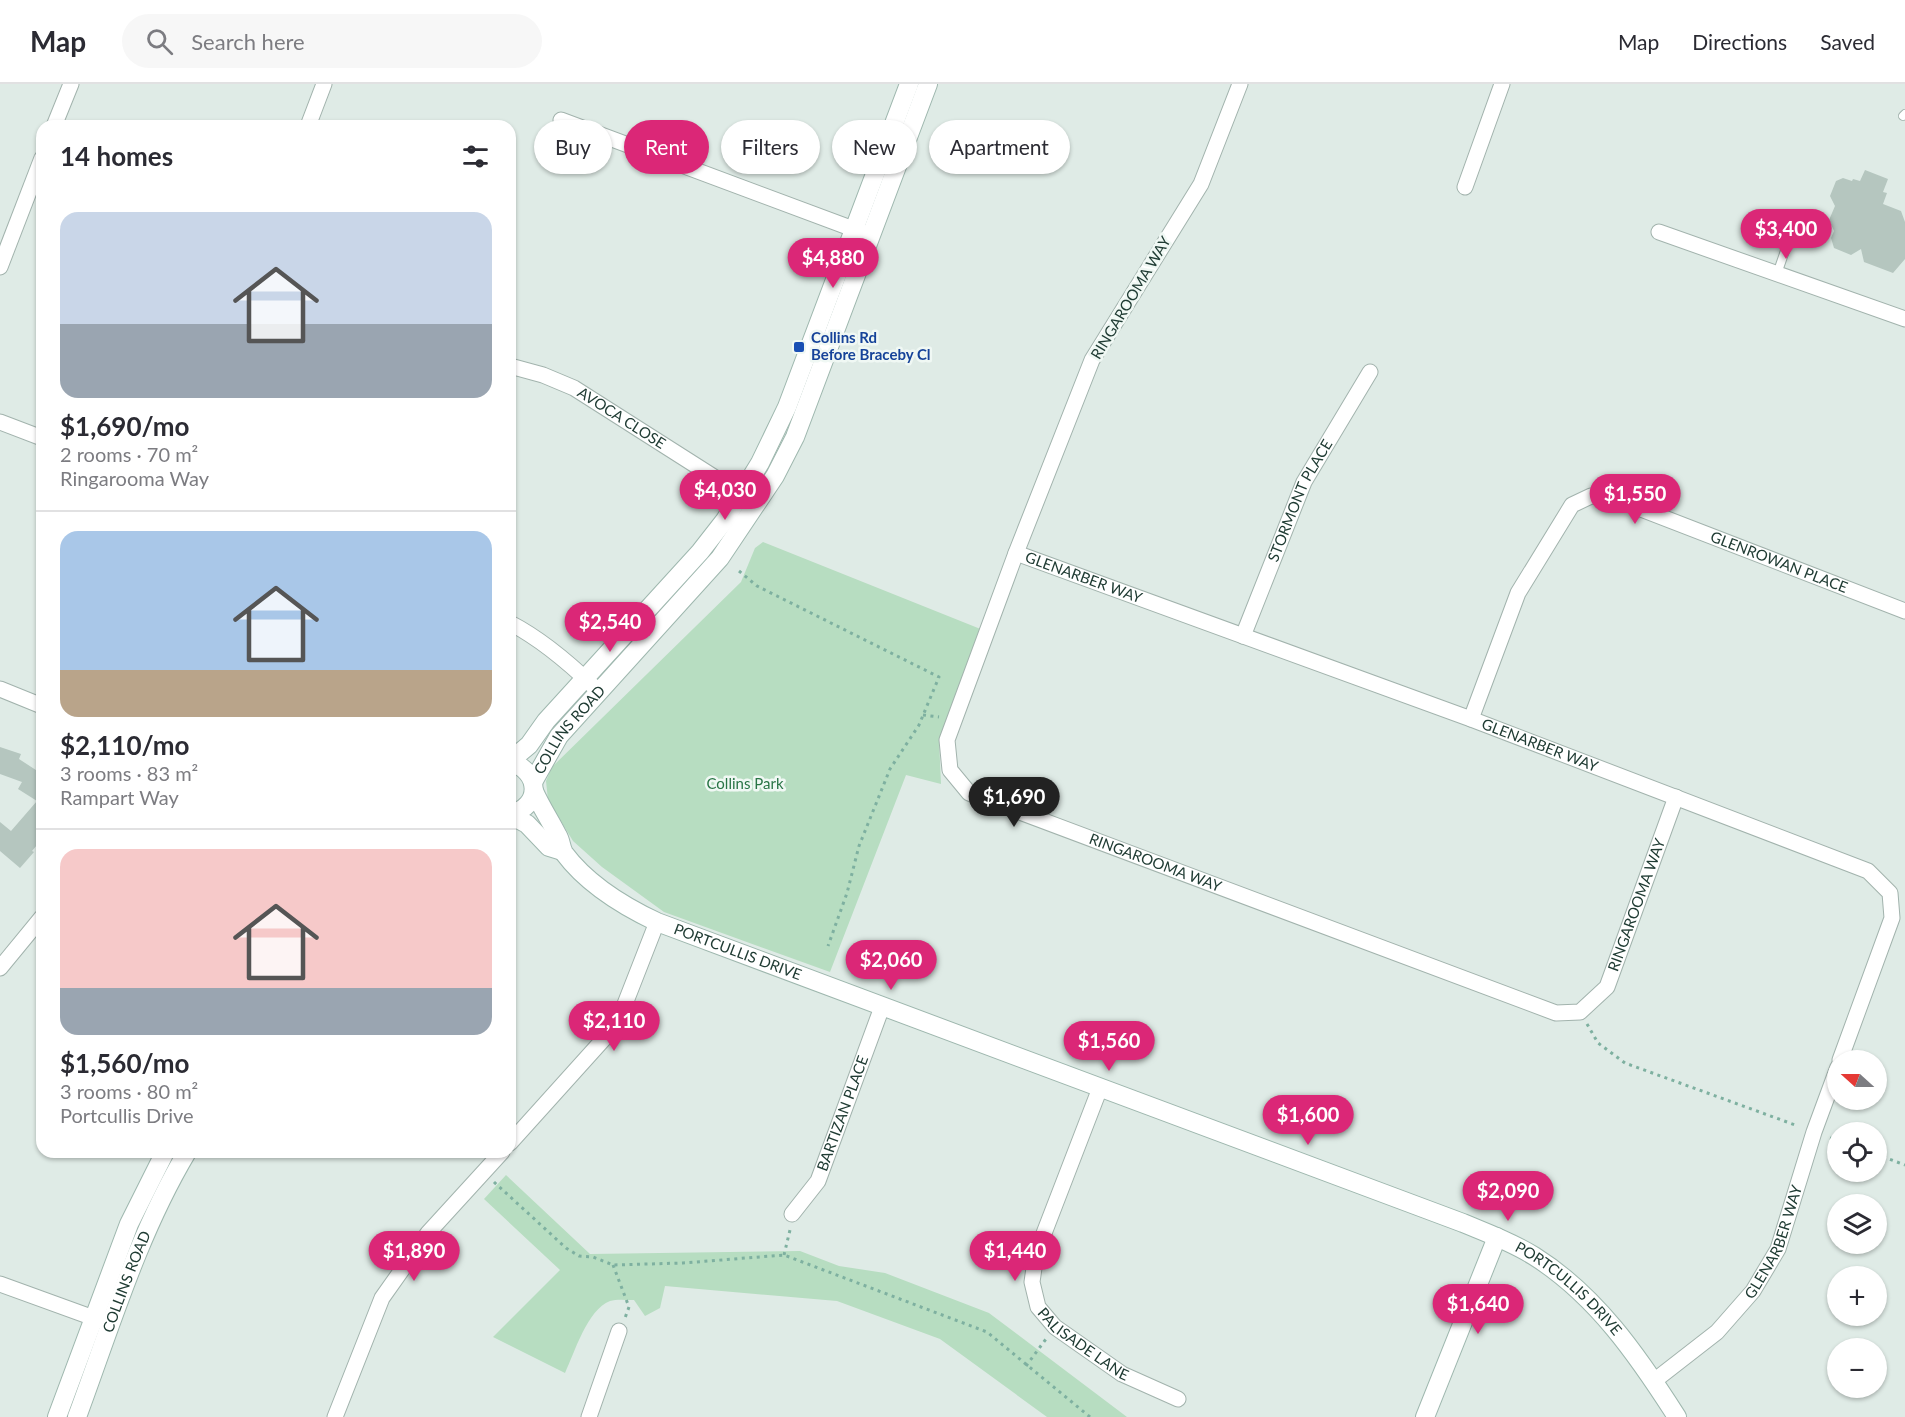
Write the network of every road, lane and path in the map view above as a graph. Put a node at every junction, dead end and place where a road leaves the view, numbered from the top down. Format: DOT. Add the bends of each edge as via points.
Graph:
graph roads {
  1 [pos="71,84"];
  2 [pos="324,84"];
  3 [pos="909,84"];
  4 [pos="928,84"];
  5 [pos="1240,84"];
  6 [pos="1502,84"];
  7 [pos="56,120"];
  8 [pos="310,120"];
  9 [pos="612,139"];
  10 [pos="36,174"];
  11 [pos="1465,187"];
  12 [pos="854,229"];
  13 [pos="1659,232"];
  14 [pos="872,236"];
  15 [pos="1788,244"];
  16 [pos="0,267"];
  17 [pos="1777,274"];
  18 [pos="1905,319"];
  19 [pos="516,368"];
  20 [pos="1370,372"];
  21 [pos="0,422"];
  22 [pos="36,436"];
  23 [pos="741,494"];
  24 [pos="757,504"];
  25 [pos="1016,553"];
  26 [pos="739,571"];
  27 [pos="1905,611"];
  28 [pos="516,627"];
  29 [pos="1243,636"];
  30 [pos="585,678"];
  31 [pos="0,689"];
  32 [pos="598,691"];
  33 [pos="36,704"];
  34 [pos="1471,719"];
  35 [pos="516,757"];
  36 [pos="516,764"];
  37 [pos="533,787"];
  38 [pos="1676,797"];
  39 [pos="516,812"];
  40 [pos="516,818"];
  41 [pos="562,851"];
  42 [pos="657,922"];
  43 [pos="36,923"];
  44 [pos="828,946"];
  45 [pos="1,965"];
  46 [pos="882,1007"];
  47 [pos="1580,1012"];
  48 [pos="1844,1050"];
  49 [pos="1100,1088"];
  50 [pos="1827,1097"];
  51 [pos="1814,1132"];
  52 [pos="516,1136"];
  53 [pos="1827,1136"];
  54 [pos="162,1158"];
  55 [pos="184,1158"];
  56 [pos="497,1158"];
  57 [pos="1887,1159"];
  58 [pos="1905,1165"];
  59 [pos="491,1180"];
  60 [pos="792,1214"];
  61 [pos="1497,1237"];
  62 [pos="784,1255"];
  63 [pos="614,1265"];
  64 [pos="0,1284"];
  65 [pos="93,1318"];
  66 [pos="111,1324"];
  67 [pos="1055,1327"];
  68 [pos="620,1330"];
  69 [pos="1026,1366"];
  70 [pos="1654,1381"];
  71 [pos="1178,1399"];
  72 [pos="57,1417"];
  73 [pos="77,1417"];
  74 [pos="335,1417"];
  75 [pos="589,1417"];
  76 [pos="1090,1417"];
  77 [pos="1425,1417"];
  78 [pos="1677,1417"];
  1 -- 7 [label="street"];
  2 -- 8 [label="street"];
  3 -- 12 [label="main road, COLLINS ROAD"];
  4 -- 14 [label="main road, COLLINS ROAD"];
  5 -- 25 [label="street, RINGAROOMA WAY" via="1201,184 1092,360"];
  6 -- 11 [label="street"];
  9 -- 12 [label="street"];
  10 -- 16 [label="street"];
  12 -- 14 [label="street"];
  12 -- 23 [label="main road, COLLINS ROAD" via="787,407"];
  13 -- 17 [label="street"];
  14 -- 24 [label="main road, COLLINS ROAD" via="795,437"];
  15 -- 17 [label="lane"];
  17 -- 18 [label="street"];
  19 -- 23 [label="street, AVOCA CLOSE" via="574,388"];
  20 -- 29 [label="street, STORMONT PLACE" via="1304,482"];
  21 -- 22 [label="street"];
  23 -- 24 [label="street, AVOCA CLOSE"];
  23 -- 30 [label="main road, COLLINS ROAD" via="700,552"];
  24 -- 32 [label="main road, COLLINS ROAD" via="720,558"];
  25 -- 29 [label="street, GLENARBER WAY"];
  25 -- 47 [label="street, RINGAROOMA WAY" via="947,740 950,770 969,793 1556,1014"];
  26 -- 44 [label="path" via="757,586 939,677 919,725 890,769"];
  27 -- 34 [label="street, GLENROWAN PLACE" via="1610,497 1591,496 1572,505 1518,593"];
  28 -- 30 [label="street"];
  29 -- 34 [label="street, GLENARBER WAY"];
  30 -- 32 [label="street"];
  30 -- 35 [label="main road, COLLINS ROAD"];
  31 -- 33 [label="street"];
  32 -- 37 [label="main road, COLLINS ROAD" via="559,736"];
  34 -- 38 [label="street, GLENARBER WAY"];
  36 -- 37 [label="main road, COLLINS ROAD" via="528,772"];
  37 -- 39 [label="main road, COLLINS ROAD" via="531,801"];
  37 -- 41 [label="main road, PORTCULLIS DRIVE" via="559,837"];
  38 -- 47 [label="street, RINGAROOMA WAY" via="1607,987"];
  38 -- 48 [label="street, GLENARBER WAY" via="1869,871 1890,893 1892,918"];
  40 -- 41 [label="main road, PORTCULLIS DRIVE" via="549,847"];
  41 -- 42 [label="main road, PORTCULLIS DRIVE" via="611,896"];
  42 -- 46 [label="main road, PORTCULLIS DRIVE"];
  42 -- 52 [label="street" via="610,1032"];
  43 -- 45 [label="street"];
  46 -- 49 [label="main road, PORTCULLIS DRIVE"];
  46 -- 60 [label="street, BARTIZAN PLACE" via="818,1182"];
  47 -- 51 [label="path" via="1598,1043 1625,1063"];
  49 -- 61 [label="main road, PORTCULLIS DRIVE"];
  49 -- 67 [label="street, PALISADE LANE" via="1036,1254 1032,1282 1038,1307"];
  50 -- 51 [label="street, GLENARBER WAY"];
  51 -- 53 [label="path"];
  51 -- 70 [label="street, GLENARBER WAY" via="1778,1249 1753,1291 1717,1332"];
  54 -- 65 [label="main road, COLLINS ROAD" via="129,1224"];
  55 -- 66 [label="main road, COLLINS ROAD" via="148,1228"];
  56 -- 74 [label="street" via="428,1233 382,1298"];
  57 -- 58 [label="path"];
  59 -- 63 [label="path" via="566,1248 579,1256"];
  60 -- 62 [label="path"];
  61 -- 70 [label="main road, PORTCULLIS DRIVE" via="1536,1257 1591,1301"];
  61 -- 77 [label="main road"];
  62 -- 63 [label="path"];
  62 -- 69 [label="path" via="987,1332"];
  63 -- 68 [label="path" via="629,1307"];
  64 -- 65 [label="street"];
  65 -- 66 [label="street"];
  65 -- 72 [label="main road, COLLINS ROAD"];
  66 -- 73 [label="main road, COLLINS ROAD"];
  67 -- 69 [label="path"];
  67 -- 71 [label="street, PALISADE LANE" via="1122,1374"];
  68 -- 75 [label="street"];
  69 -- 76 [label="path"];
  70 -- 78 [label="main road, PORTCULLIS DRIVE"];
}
